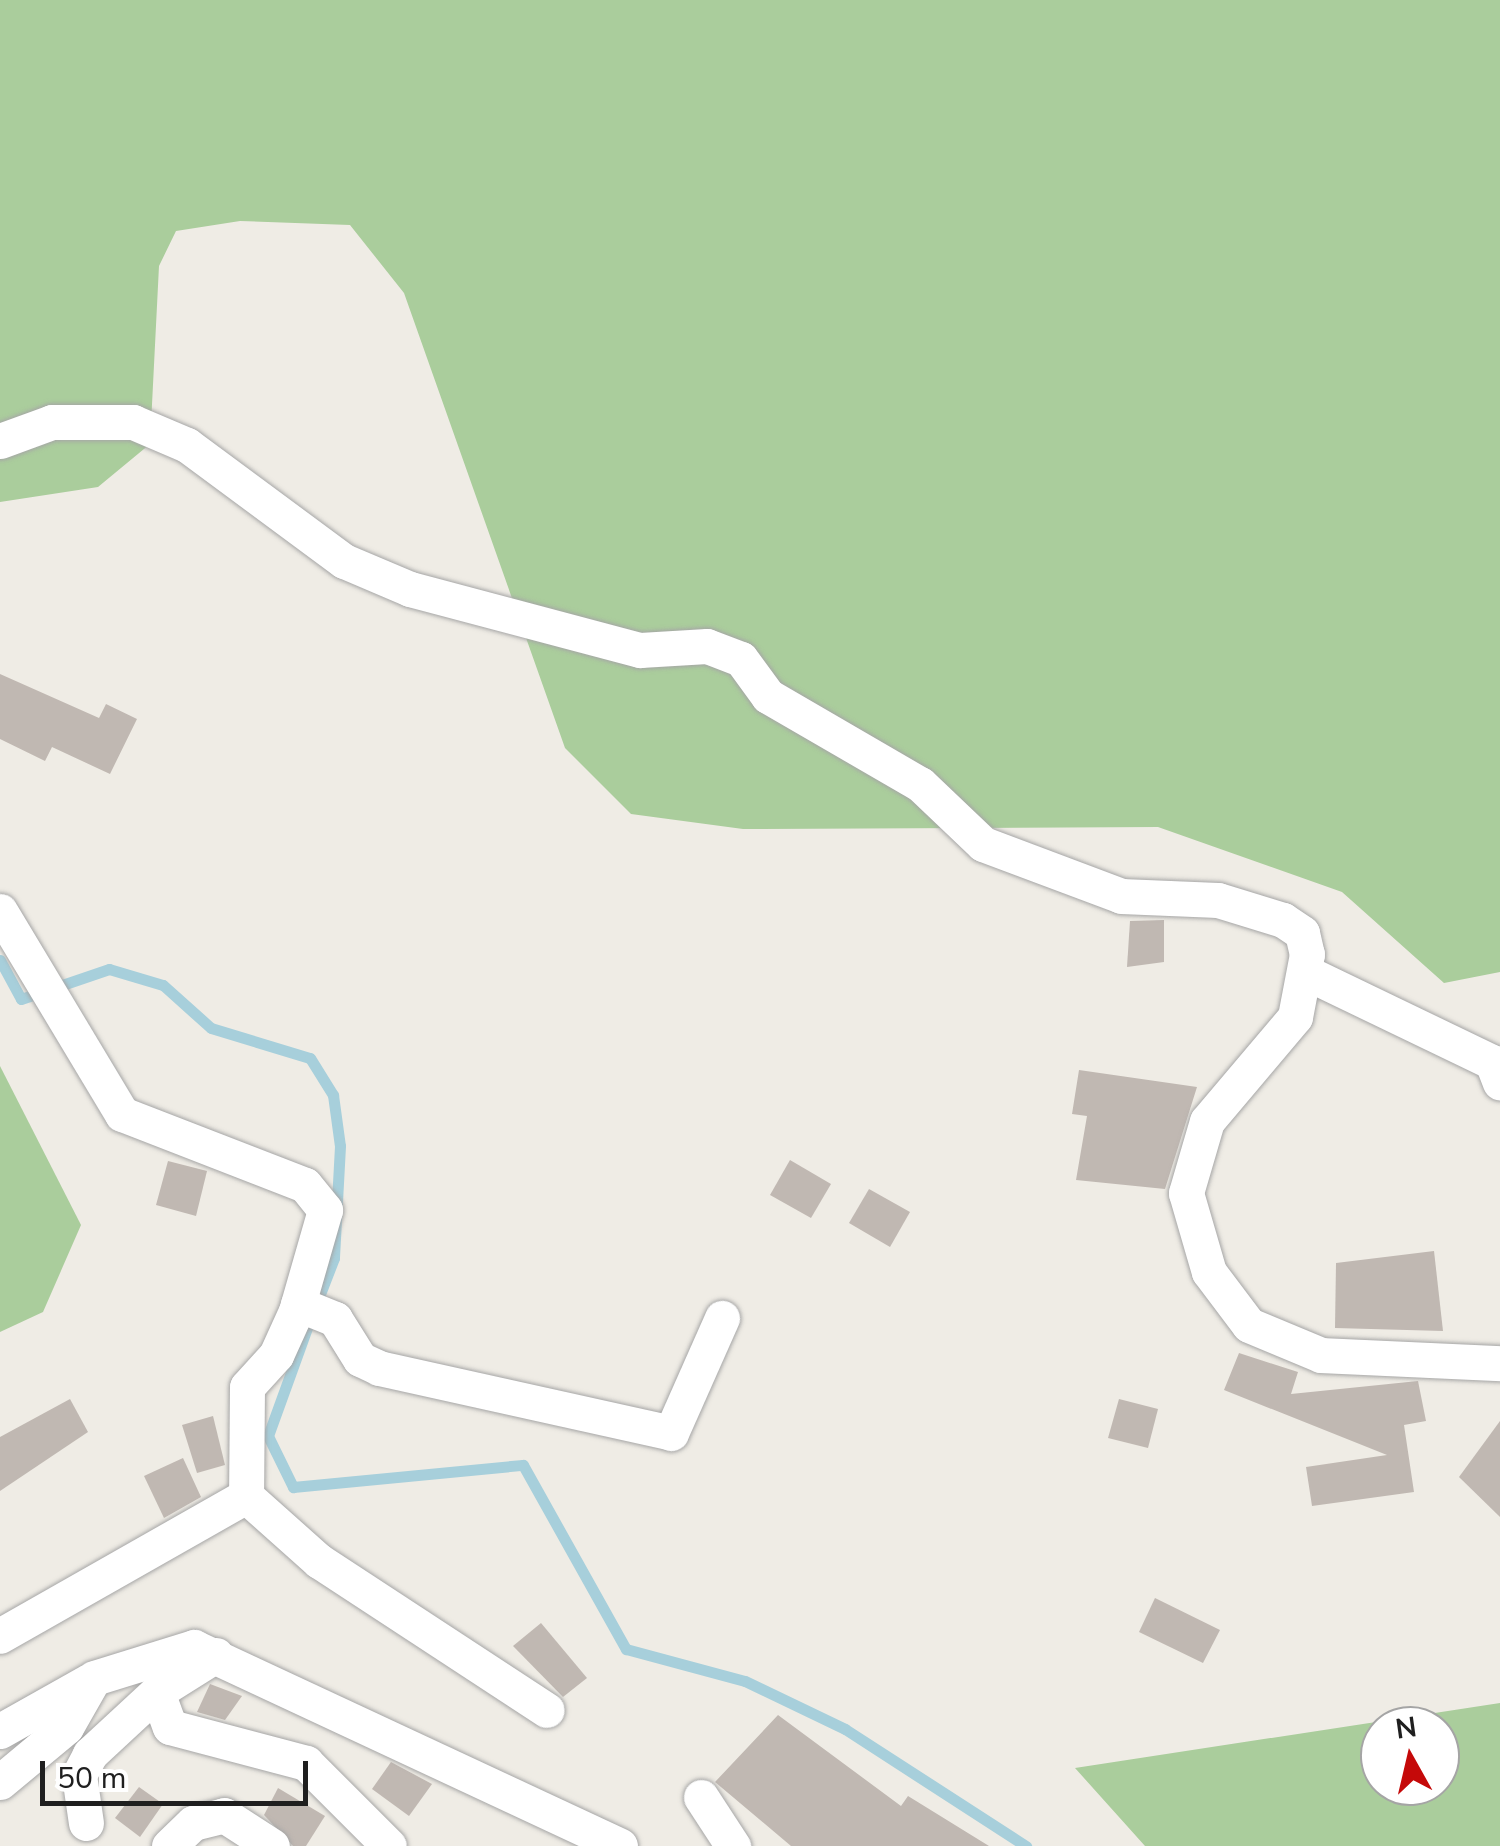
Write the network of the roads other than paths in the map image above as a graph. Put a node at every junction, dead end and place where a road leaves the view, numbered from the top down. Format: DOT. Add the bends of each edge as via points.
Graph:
graph roads {
  1 [pos="0,440"];
  2 [pos="0,911"];
  3 [pos="1305,972"];
  4 [pos="1500,1082"];
  5 [pos="309,1310"];
  6 [pos="722,1318"];
  7 [pos="1500,1364"];
  8 [pos="246,1496"];
  9 [pos="0,1636"];
  10 [pos="216,1654"];
  11 [pos="94,1678"];
  12 [pos="157,1692"];
  13 [pos="547,1710"];
  14 [pos="0,1731"];
  15 [pos="0,1782"];
  16 [pos="701,1798"];
  17 [pos="86,1822"];
  18 [pos="169,1846"];
  19 [pos="272,1846"];
  20 [pos="389,1846"];
  21 [pos="620,1846"];
  22 [pos="734,1846"];
  1 -- 3 [label="street" via="52,422 133,422 187,444 344,561 410,589 640,650 708,646 741,659 768,696 920,784 983,844 1121,896 1255,907 1302,933"];
  2 -- 5 [label="street" via="122,1114 305,1186 325,1210"];
  3 -- 4 [label="street" via="1492,1062"];
  3 -- 7 [label="street" via="1295,1017 1226,1094 1193,1162 1186,1193 1209,1272 1250,1324 1321,1356"];
  5 -- 6 [label="street" via="379,1368 671,1433"];
  5 -- 8 [label="street" via="247,1387"];
  8 -- 9 [label="street"];
  8 -- 13 [label="street" via="319,1561"];
  10 -- 11 [label="street" via="194,1647 148,1656"];
  10 -- 12 [label="street"];
  10 -- 21 [label="street"];
  11 -- 14 [label="street"];
  11 -- 15 [label="street" via="66,1727"];
  12 -- 17 [label="street" via="90,1754 79,1776"];
  12 -- 20 [label="street" via="170,1726 196,1740 306,1763"];
  16 -- 22 [label="street"];
  18 -- 19 [label="street" via="192,1822 224,1815"];
}
